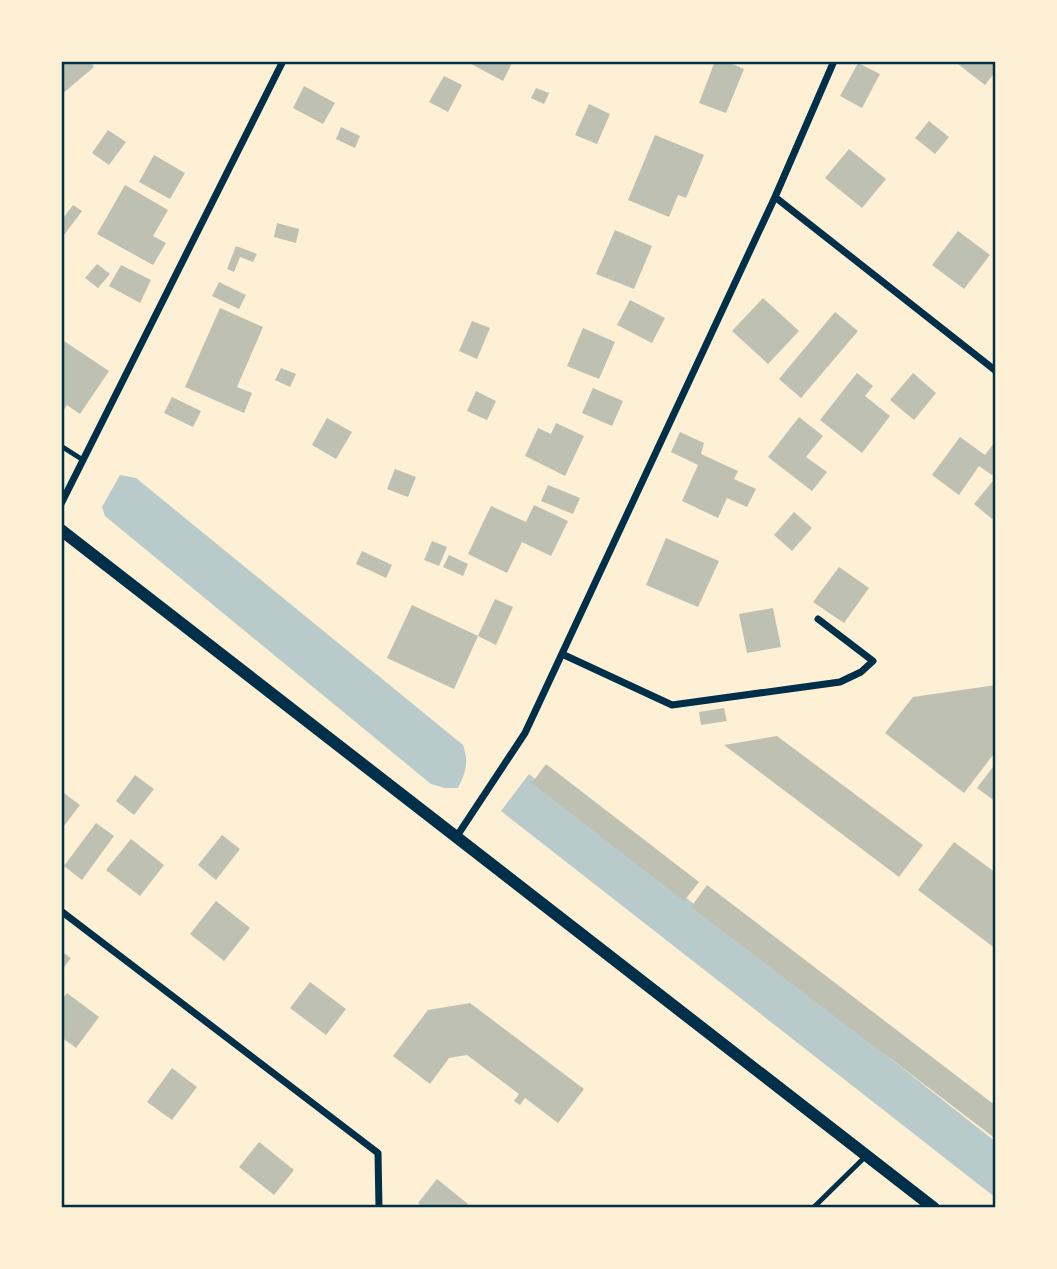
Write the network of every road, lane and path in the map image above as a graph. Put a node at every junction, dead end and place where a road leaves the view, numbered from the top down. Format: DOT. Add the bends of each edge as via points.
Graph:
graph roads {
  1 [pos="283,61"];
  2 [pos="834,61"];
  3 [pos="775,197"];
  4 [pos="996,371"];
  5 [pos="61,446"];
  6 [pos="83,460"];
  7 [pos="61,504"];
  8 [pos="61,530"];
  9 [pos="818,619"];
  10 [pos="562,654"];
  11 [pos="457,836"];
  12 [pos="61,911"];
  13 [pos="867,1155"];
  14 [pos="379,1208"];
  15 [pos="813,1208"];
  16 [pos="934,1208"];
  1 -- 6 [label="street"];
  2 -- 3 [label="street"];
  3 -- 4 [label="street"];
  3 -- 10 [label="street"];
  5 -- 6 [label="lane"];
  6 -- 7 [label="street"];
  8 -- 11 [label="street"];
  9 -- 10 [label="street" via="873,661 861,673 840,682 672,705"];
  10 -- 11 [label="street" via="525,733"];
  11 -- 13 [label="street"];
  12 -- 14 [label="street" via="378,1153"];
  13 -- 15 [label="lane"];
  13 -- 16 [label="street"];
}
